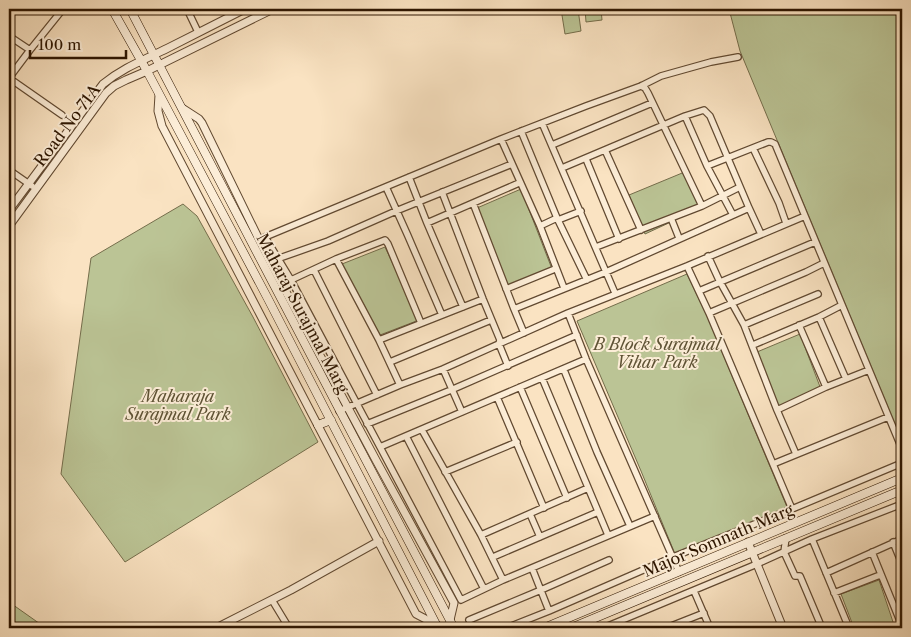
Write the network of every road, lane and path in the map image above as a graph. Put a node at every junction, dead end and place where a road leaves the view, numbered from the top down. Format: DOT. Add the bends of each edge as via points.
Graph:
graph roads {
  1 [pos="63,9"];
  2 [pos="112,9"];
  3 [pos="130,9"];
  4 [pos="187,9"];
  5 [pos="245,9"];
  6 [pos="273,9"];
  7 [pos="231,12"];
  8 [pos="198,32"];
  9 [pos="9,36"];
  10 [pos="30,50"];
  11 [pos="154,55"];
  12 [pos="738,57"];
  13 [pos="140,60"];
  14 [pos="159,64"];
  15 [pos="147,71"];
  16 [pos="9,78"];
  17 [pos="641,86"];
  18 [pos="159,95"];
  19 [pos="652,103"];
  20 [pos="182,108"];
  21 [pos="62,115"];
  22 [pos="685,116"];
  23 [pos="542,123"];
  24 [pos="664,125"];
  25 [pos="521,131"];
  26 [pos="501,139"];
  27 [pos="552,145"];
  28 [pos="753,148"];
  29 [pos="605,150"];
  30 [pos="728,158"];
  31 [pos="586,159"];
  32 [pos="512,164"];
  33 [pos="707,166"];
  34 [pos="562,168"];
  35 [pos="10,174"];
  36 [pos="409,177"];
  37 [pos="28,183"];
  38 [pos="519,183"];
  39 [pos="386,187"];
  40 [pos="740,187"];
  41 [pos="36,189"];
  42 [pos="442,192"];
  43 [pos="722,195"];
  44 [pos="419,202"];
  45 [pos="472,203"];
  46 [pos="702,206"];
  47 [pos="748,208"];
  48 [pos="9,210"];
  49 [pos="396,211"];
  50 [pos="580,211"];
  51 [pos="450,212"];
  52 [pos="733,215"];
  53 [pos="805,216"];
  54 [pos="671,218"];
  55 [pos="558,219"];
  56 [pos="426,223"];
  57 [pos="786,223"];
  58 [pos="9,226"];
  59 [pos="540,226"];
  60 [pos="641,230"];
  61 [pos="761,234"];
  62 [pos="679,238"];
  63 [pos="619,239"];
  64 [pos="815,242"];
  65 [pos="596,248"];
  66 [pos="708,256"];
  67 [pos="336,259"];
  68 [pos="270,263"];
  69 [pos="824,263"];
  70 [pos="687,266"];
  71 [pos="555,268"];
  72 [pos="314,270"];
  73 [pos="606,272"];
  74 [pos="291,280"];
  75 [pos="587,280"];
  76 [pos="720,283"];
  77 [pos="564,288"];
  78 [pos="506,289"];
  79 [pos="699,292"];
  80 [pos="615,294"];
  81 [pos="818,294"];
  82 [pos="483,299"];
  83 [pos="732,303"];
  84 [pos="842,305"];
  85 [pos="462,307"];
  86 [pos="514,309"];
  87 [pos="568,313"];
  88 [pos="709,313"];
  89 [pos="442,315"];
  90 [pos="819,317"];
  91 [pos="491,320"];
  92 [pos="421,323"];
  93 [pos="744,325"];
  94 [pos="800,325"];
  95 [pos="524,333"];
  96 [pos="577,335"];
  97 [pos="379,340"];
  98 [pos="498,344"];
  99 [pos="753,345"];
  100 [pos="586,359"];
  101 [pos="390,362"];
  102 [pos="508,366"];
  103 [pos="443,369"];
  104 [pos="564,370"];
  105 [pos="869,370"];
  106 [pos="542,378"];
  107 [pos="846,379"];
  108 [pos="400,385"];
  109 [pos="520,387"];
  110 [pos="826,387"];
  111 [pos="452,390"];
  112 [pos="377,395"];
  113 [pos="497,397"];
  114 [pos="356,404"];
  115 [pos="347,407"];
  116 [pos="777,410"];
  117 [pos="339,411"];
  118 [pos="462,412"];
  119 [pos="888,417"];
  120 [pos="331,420"];
  121 [pos="367,424"];
  122 [pos="318,425"];
  123 [pos="422,430"];
  124 [pos="406,436"];
  125 [pos="517,442"];
  126 [pos="380,447"];
  127 [pos="902,449"];
  128 [pos="796,454"];
  129 [pos="902,462"];
  130 [pos="773,464"];
  131 [pos="445,472"];
  132 [pos="902,478"];
  133 [pos="588,488"];
  134 [pos="902,490"];
  135 [pos="567,498"];
  136 [pos="902,504"];
  137 [pos="544,508"];
  138 [pos="792,509"];
  139 [pos="598,512"];
  140 [pos="530,514"];
  141 [pos="655,516"];
  142 [pos="630,526"];
  143 [pos="481,536"];
  144 [pos="608,536"];
  145 [pos="540,537"];
  146 [pos="786,538"];
  147 [pos="812,539"];
  148 [pos="902,539"];
  149 [pos="379,541"];
  150 [pos="748,542"];
  151 [pos="893,542"];
  152 [pos="752,552"];
  153 [pos="784,552"];
  154 [pos="872,552"];
  155 [pos="493,557"];
  156 [pos="673,557"];
  157 [pos="609,560"];
  158 [pos="757,564"];
  159 [pos="902,564"];
  160 [pos="532,568"];
  161 [pos="679,572"];
  162 [pos="826,573"];
  163 [pos="880,575"];
  164 [pos="504,580"];
  165 [pos="484,589"];
  166 [pos="541,590"];
  167 [pos="694,591"];
  168 [pos="834,593"];
  169 [pos="272,600"];
  170 [pos="549,611"];
  171 [pos="704,613"];
  172 [pos="450,620"];
  173 [pos="469,620"];
  174 [pos="517,626"];
  175 [pos="902,626"];
  176 [pos="437,627"];
  177 [pos="216,628"];
  178 [pos="288,628"];
  179 [pos="454,628"];
  180 [pos="506,628"];
  181 [pos="544,628"];
  182 [pos="570,628"];
  183 [pos="603,628"];
  184 [pos="666,628"];
  185 [pos="710,628"];
  186 [pos="783,628"];
  187 [pos="822,628"];
  188 [pos="849,628"];
  1 -- 10 [label="street"];
  2 -- 13 [label="main road, Maharaj Surajmal Marg"];
  3 -- 11 [label="main road, Maharaj Surajmal Marg"];
  4 -- 8 [label="street"];
  5 -- 7 [label="street, Road No 71A"];
  6 -- 14 [label="street, Road No 71A"];
  7 -- 8 [label="street, Road No 71A"];
  8 -- 11 [label="street, Road No 71A"];
  9 -- 10 [label="street"];
  10 -- 16 [label="street"];
  11 -- 13 [label="street, Road No 71A"];
  11 -- 14 [label="main road, Maharaj Surajmal Marg"];
  12 -- 17 [label="street" via="660,76"];
  13 -- 15 [label="main road, Maharaj Surajmal Marg"];
  13 -- 37 [label="street, Road No 71A" via="103,84"];
  14 -- 15 [label="street, Road No 71A"];
  14 -- 20 [label="main road, Maharaj Surajmal Marg"];
  15 -- 18 [label="main road, Maharaj Surajmal Marg"];
  15 -- 41 [label="street, Road No 71A" via="106,93"];
  16 -- 21 [label="street"];
  17 -- 19 [label="street"];
  17 -- 23 [label="street"];
  18 -- 120 [label="main road, Maharaj Surajmal Marg"];
  18 -- 122 [label="street, Maharaj Surajmal Marg" via="158,111 162,126"];
  19 -- 24 [label="street"];
  19 -- 27 [label="street"];
  20 -- 68 [label="main road, Maharaj Surajmal Marg"];
  20 -- 68 [label="street" via="202,123"];
  22 -- 24 [label="street"];
  22 -- 30 [label="street" via="702,110 708,113"];
  22 -- 33 [label="street"];
  23 -- 25 [label="street"];
  23 -- 27 [label="street"];
  24 -- 29 [label="street"];
  24 -- 46 [label="street"];
  25 -- 26 [label="street"];
  25 -- 55 [label="street"];
  26 -- 32 [label="street"];
  26 -- 36 [label="street"];
  27 -- 34 [label="street"];
  28 -- 30 [label="street"];
  28 -- 53 [label="street" via="768,142 775,144"];
  28 -- 57 [label="street"];
  29 -- 31 [label="street"];
  29 -- 60 [label="street"];
  30 -- 33 [label="street"];
  30 -- 40 [label="street"];
  31 -- 34 [label="street"];
  31 -- 63 [label="street"];
  32 -- 38 [label="street"];
  32 -- 42 [label="street"];
  33 -- 43 [label="street"];
  34 -- 50 [label="street"];
  35 -- 37 [label="street"];
  36 -- 39 [label="street"];
  36 -- 44 [label="street"];
  37 -- 41 [label="street"];
  37 -- 48 [label="street, Road No 71A"];
  38 -- 45 [label="street"];
  38 -- 59 [label="street"];
  39 -- 49 [label="street"];
  39 -- 68 [label="street" via="265,238"];
  40 -- 43 [label="street"];
  40 -- 47 [label="street"];
  41 -- 58 [label="street, Road No 71A"];
  42 -- 44 [label="street"];
  42 -- 51 [label="street"];
  43 -- 46 [label="street"];
  43 -- 52 [label="street"];
  44 -- 49 [label="street"];
  44 -- 56 [label="street"];
  45 -- 51 [label="street"];
  45 -- 78 [label="street"];
  46 -- 54 [label="street"];
  47 -- 52 [label="street"];
  47 -- 61 [label="street"];
  49 -- 68 [label="street"];
  49 -- 89 [label="street"];
  50 -- 55 [label="street"];
  50 -- 65 [label="street"];
  51 -- 56 [label="street"];
  51 -- 82 [label="street"];
  52 -- 62 [label="street"];
  53 -- 57 [label="street"];
  53 -- 64 [label="street"];
  54 -- 60 [label="street"];
  54 -- 62 [label="street"];
  55 -- 59 [label="street"];
  55 -- 75 [label="street"];
  56 -- 85 [label="street"];
  57 -- 61 [label="street"];
  59 -- 71 [label="street"];
  60 -- 63 [label="street"];
  61 -- 66 [label="street"];
  62 -- 73 [label="street"];
  63 -- 65 [label="street"];
  64 -- 69 [label="street"];
  64 -- 76 [label="street"];
  65 -- 73 [label="street"];
  66 -- 70 [label="street"];
  66 -- 76 [label="street"];
  67 -- 72 [label="street"];
  67 -- 92 [label="street" via="387,241"];
  67 -- 97 [label="street"];
  68 -- 74 [label="street"];
  68 -- 115 [label="street"];
  68 -- 117 [label="main road, Maharaj Surajmal Marg"];
  69 -- 83 [label="street"];
  69 -- 84 [label="street"];
  70 -- 79 [label="street"];
  70 -- 80 [label="street"];
  71 -- 77 [label="street"];
  71 -- 78 [label="street"];
  72 -- 74 [label="street"];
  72 -- 112 [label="street"];
  73 -- 75 [label="street"];
  73 -- 80 [label="street"];
  74 -- 114 [label="street"];
  75 -- 77 [label="street"];
  76 -- 79 [label="street"];
  76 -- 83 [label="street"];
  77 -- 86 [label="street"];
  78 -- 86 [label="street"];
  79 -- 88 [label="street"];
  80 -- 87 [label="street"];
  81 -- 93 [label="street"];
  82 -- 85 [label="street"];
  82 -- 91 [label="street"];
  83 -- 88 [label="street"];
  83 -- 93 [label="street"];
  84 -- 90 [label="street"];
  84 -- 105 [label="street"];
  85 -- 89 [label="street"];
  86 -- 95 [label="street"];
  87 -- 95 [label="street"];
  87 -- 96 [label="street"];
  88 -- 130 [label="street"];
  89 -- 92 [label="street"];
  90 -- 94 [label="street"];
  90 -- 107 [label="street"];
  91 -- 98 [label="street" via="500,340"];
  91 -- 101 [label="street"];
  92 -- 97 [label="street"];
  93 -- 99 [label="street"];
  94 -- 99 [label="street"];
  94 -- 110 [label="street"];
  95 -- 98 [label="street"];
  96 -- 100 [label="street"];
  96 -- 102 [label="street"];
  97 -- 101 [label="street"];
  98 -- 102 [label="street"];
  98 -- 103 [label="street"];
  99 -- 116 [label="street"];
  100 -- 104 [label="street"];
  100 -- 141 [label="street"];
  101 -- 108 [label="street"];
  102 -- 111 [label="street"];
  103 -- 108 [label="street"];
  103 -- 111 [label="street"];
  104 -- 106 [label="street"];
  104 -- 142 [label="street"];
  105 -- 107 [label="street"];
  105 -- 119 [label="street"];
  106 -- 109 [label="street"];
  106 -- 133 [label="street"];
  107 -- 110 [label="street"];
  108 -- 112 [label="street"];
  109 -- 113 [label="street"];
  109 -- 135 [label="street"];
  110 -- 116 [label="street"];
  111 -- 118 [label="street"];
  111 -- 121 [label="street"];
  112 -- 114 [label="street"];
  113 -- 118 [label="street"];
  113 -- 125 [label="street"];
  114 -- 115 [label="street"];
  114 -- 121 [label="street"];
  115 -- 117 [label="street"];
  115 -- 172 [label="street" via="454,603"];
  116 -- 128 [label="street"];
  117 -- 172 [label="main road, Maharaj Surajmal Marg"];
  118 -- 123 [label="street"];
  119 -- 127 [label="street"];
  119 -- 128 [label="street"];
  120 -- 122 [label="main road"];
  120 -- 176 [label="main road, Maharaj Surajmal Marg"];
  121 -- 126 [label="street"];
  122 -- 149 [label="street, Maharaj Surajmal Marg"];
  123 -- 124 [label="street"];
  123 -- 131 [label="street"];
  124 -- 126 [label="street"];
  124 -- 165 [label="street"];
  125 -- 131 [label="street"];
  125 -- 137 [label="street"];
  126 -- 165 [label="street" via="461,600"];
  128 -- 130 [label="street"];
  129 -- 138 [label="street"];
  130 -- 138 [label="street"];
  131 -- 143 [label="street"];
  132 -- 150 [label="main road, Major Somnath Marg"];
  133 -- 135 [label="street"];
  133 -- 139 [label="street"];
  134 -- 146 [label="main road, Major Somnath Marg"];
  135 -- 137 [label="street"];
  136 -- 147 [label="street"];
  137 -- 140 [label="street"];
  138 -- 156 [label="street"];
  139 -- 144 [label="street"];
  139 -- 145 [label="street"];
  140 -- 143 [label="street"];
  140 -- 145 [label="street"];
  141 -- 142 [label="street"];
  141 -- 156 [label="street"];
  142 -- 144 [label="street"];
  143 -- 155 [label="street"];
  144 -- 160 [label="street"];
  145 -- 155 [label="street"];
  146 -- 152 [label="main road, Major Somnath Marg"];
  146 -- 153 [label="street"];
  147 -- 153 [label="street"];
  147 -- 162 [label="street"];
  148 -- 151 [label="street"];
  149 -- 169 [label="street"];
  149 -- 176 [label="street, Maharaj Surajmal Marg" via="416,614"];
  150 -- 152 [label="street"];
  150 -- 161 [label="main road, Major Somnath Marg"];
  151 -- 154 [label="street"];
  151 -- 159 [label="street"];
  152 -- 158 [label="street"];
  152 -- 182 [label="main road, Major Somnath Marg"];
  153 -- 158 [label="street"];
  153 -- 187 [label="street" via="795,576 800,576"];
  154 -- 162 [label="street"];
  154 -- 163 [label="street"];
  155 -- 164 [label="street"];
  156 -- 161 [label="street"];
  156 -- 170 [label="street"];
  157 -- 166 [label="street"];
  158 -- 167 [label="street"];
  158 -- 186 [label="street"];
  160 -- 164 [label="street"];
  160 -- 166 [label="street"];
  161 -- 181 [label="main road, Major Somnath Marg"];
  162 -- 168 [label="street"];
  163 -- 168 [label="street"];
  163 -- 175 [label="street"];
  164 -- 165 [label="street"];
  166 -- 170 [label="street"];
  166 -- 173 [label="street"];
  167 -- 171 [label="street"];
  167 -- 183 [label="street"];
  168 -- 188 [label="street"];
  169 -- 177 [label="street"];
  169 -- 178 [label="street"];
  170 -- 174 [label="street"];
  171 -- 184 [label="street"];
  171 -- 185 [label="street"];
  172 -- 179 [label="main road, Maharaj Surajmal Marg"];
  174 -- 180 [label="street"];
}
